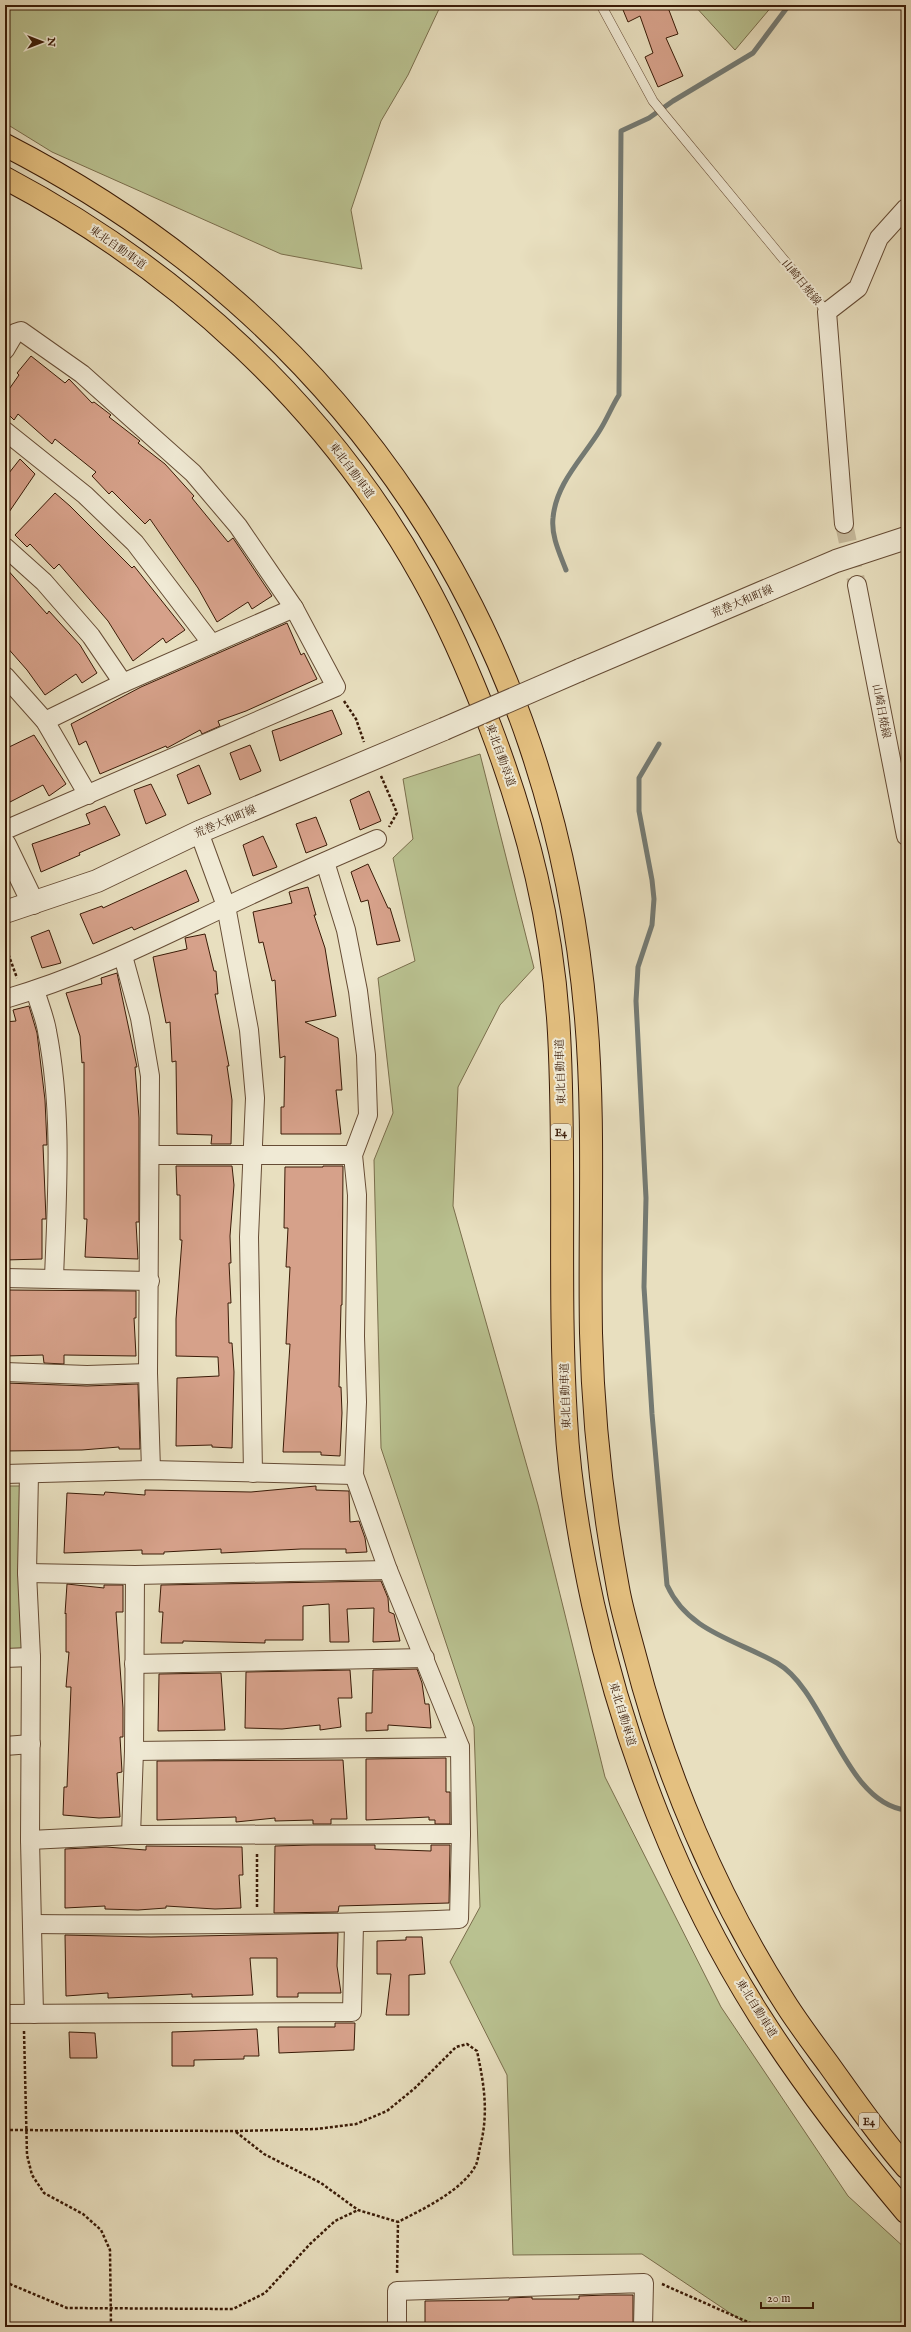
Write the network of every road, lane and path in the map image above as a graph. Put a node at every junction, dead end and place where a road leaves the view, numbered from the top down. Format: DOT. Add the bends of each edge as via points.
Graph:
graph roads {
  1 [pos="601,5"];
  2 [pos="5,145"];
  3 [pos="5,178"];
  4 [pos="906,208"];
  5 [pos="827,312"];
  6 [pos="5,350"];
  7 [pos="5,431"];
  8 [pos="844,524"];
  9 [pos="906,538"];
  10 [pos="5,547"];
  11 [pos="857,585"];
  12 [pos="294,608"];
  13 [pos="212,644"];
  14 [pos="5,676"];
  15 [pos="123,683"];
  16 [pos="356,719"];
  17 [pos="45,721"];
  18 [pos="365,743"];
  19 [pos="380,775"];
  20 [pos="88,795"];
  21 [pos="397,813"];
  22 [pos="5,830"];
  23 [pos="199,832"];
  24 [pos="906,836"];
  25 [pos="377,839"];
  26 [pos="5,845"];
  27 [pos="325,862"];
  28 [pos="33,903"];
  29 [pos="226,906"];
  30 [pos="5,912"];
  31 [pos="5,944"];
  32 [pos="123,956"];
  33 [pos="29,992"];
  34 [pos="5,999"];
  35 [pos="254,1154"];
  36 [pos="150,1155"];
  37 [pos="353,1155"];
  38 [pos="5,1278"];
  39 [pos="54,1278"];
  40 [pos="150,1281"];
  41 [pos="5,1372"];
  42 [pos="148,1373"];
  43 [pos="151,1470"];
  44 [pos="253,1473"];
  45 [pos="5,1474"];
  46 [pos="29,1474"];
  47 [pos="354,1475"];
  48 [pos="388,1570"];
  49 [pos="27,1573"];
  50 [pos="135,1575"];
  51 [pos="31,1657"];
  52 [pos="5,1658"];
  53 [pos="425,1658"];
  54 [pos="134,1664"];
  55 [pos="31,1744"];
  56 [pos="5,1746"];
  57 [pos="460,1747"];
  58 [pos="134,1751"];
  59 [pos="462,1834"];
  60 [pos="131,1835"];
  61 [pos="257,1835"];
  62 [pos="30,1840"];
  63 [pos="32,1924"];
  64 [pos="354,1924"];
  65 [pos="256,1925"];
  66 [pos="5,2014"];
  67 [pos="29,2014"];
  68 [pos="834,2072"];
  69 [pos="5,2130"];
  70 [pos="26,2130"];
  71 [pos="236,2131"];
  72 [pos="906,2149"];
  73 [pos="906,2167"];
  74 [pos="358,2210"];
  75 [pos="906,2212"];
  76 [pos="398,2222"];
  77 [pos="5,2282"];
  78 [pos="644,2284"];
  79 [pos="397,2291"];
  80 [pos="111,2310"];
  81 [pos="111,2327"];
  82 [pos="397,2327"];
  83 [pos="643,2327"];
  84 [pos="759,2327"];
  1 -- 5 [label="lane, 山崎日焼線" via="653,101"];
  2 -- 68 [label="highway, E4" via="56,171 155,236 258,320 302,363 381,457 410,499 443,551 500,668 528,734 562,854 578,937 591,1112 591,1321 594,1418 603,1502 619,1596 642,1685 668,1764 699,1840 740,1924 781,1997"];
  3 -- 75 [label="highway, 東北自動車道 / E4" via="91,228 180,292 279,383 320,427 384,514 422,576 458,645 509,775 528,836 548,933 559,1037 566,1422 575,1507 591,1596 616,1695 642,1774 673,1851 714,1937 758,2014 811,2091"];
  4 -- 5 [label="street" via="879,238 858,288"];
  5 -- 8 [label="street, 山崎日焼線"];
  6 -- 12 [label="street" via="15,333 21,331 82,374 193,473 238,526"];
  7 -- 13 [label="street" via="85,495 135,543"];
  9 -- 23 [label="street, 荒巻大和町線, bridge" via="836,561"];
  10 -- 15 [label="street" via="44,582 85,630"];
  11 -- 24 [label="street, 山崎日焼線"];
  12 -- 13 [label="street"];
  12 -- 20 [label="street" via="336,687"];
  13 -- 15 [label="street"];
  14 -- 17 [label="street"];
  15 -- 17 [label="street"];
  16 -- 18 [label="path"];
  17 -- 20 [label="street"];
  19 -- 21 [label="path"];
  20 -- 22 [label="street"];
  23 -- 28 [label="street, 荒巻大和町線" via="97,881"];
  23 -- 29 [label="street"];
  25 -- 27 [label="street"];
  26 -- 28 [label="street"];
  27 -- 29 [label="street"];
  27 -- 37 [label="street" via="346,930 358,991 366,1055 368,1115"];
  28 -- 30 [label="street, 荒巻大和町線"];
  29 -- 32 [label="street"];
  29 -- 35 [label="street" via="249,1030 255,1098"];
  31 -- 33 [label="path"];
  32 -- 33 [label="street"];
  32 -- 36 [label="street" via="140,1018 150,1076"];
  33 -- 34 [label="street"];
  33 -- 39 [label="street" via="47,1031 54,1080 59,1165"];
  35 -- 36 [label="street"];
  35 -- 37 [label="street"];
  35 -- 44 [label="street" via="249,1238"];
  36 -- 40 [label="street"];
  37 -- 47 [label="street" via="357,1195 357,1402"];
  38 -- 39 [label="street"];
  39 -- 40 [label="street"];
  40 -- 42 [label="street"];
  41 -- 42 [label="street" via="86,1375"];
  42 -- 43 [label="street"];
  43 -- 44 [label="street"];
  43 -- 46 [label="street"];
  44 -- 47 [label="street"];
  45 -- 46 [label="street"];
  46 -- 49 [label="street"];
  47 -- 48 [label="street"];
  48 -- 50 [label="street"];
  48 -- 53 [label="street"];
  49 -- 50 [label="street"];
  49 -- 51 [label="street"];
  50 -- 54 [label="street"];
  51 -- 52 [label="street"];
  51 -- 55 [label="street"];
  53 -- 54 [label="street"];
  53 -- 57 [label="street"];
  54 -- 58 [label="street"];
  55 -- 56 [label="street"];
  55 -- 62 [label="street"];
  57 -- 58 [label="street"];
  57 -- 59 [label="street"];
  58 -- 60 [label="street"];
  59 -- 61 [label="street"];
  59 -- 64 [label="street" via="459,1919"];
  60 -- 61 [label="street"];
  60 -- 62 [label="street"];
  61 -- 65 [label="path"];
  62 -- 63 [label="street"];
  63 -- 65 [label="street"];
  63 -- 67 [label="street"];
  64 -- 65 [label="street"];
  64 -- 67 [label="street" via="352,2012"];
  66 -- 67 [label="street"];
  67 -- 70 [label="path"];
  68 -- 72 [label="highway"];
  68 -- 73 [label="highway, E4" via="880,2137"];
  69 -- 70 [label="path"];
  70 -- 71 [label="path"];
  70 -- 80 [label="path" via="27,2156 32,2175 44,2193 82,2214 101,2230 110,2250"];
  71 -- 74 [label="path" via="264,2154 320,2183"];
  71 -- 76 [label="path" via="316,2130 356,2124 387,2111 415,2088 456,2047 467,2044 477,2051 484,2083 486,2125 476,2165 456,2188"];
  74 -- 76 [label="path"];
  74 -- 80 [label="path" via="335,2221 265,2293 233,2309"];
  76 -- 79 [label="path"];
  77 -- 80 [label="path" via="67,2308"];
  78 -- 79 [label="street"];
  78 -- 83 [label="street"];
  78 -- 84 [label="path" via="654,2281"];
  79 -- 82 [label="street"];
  80 -- 81 [label="path"];
}
